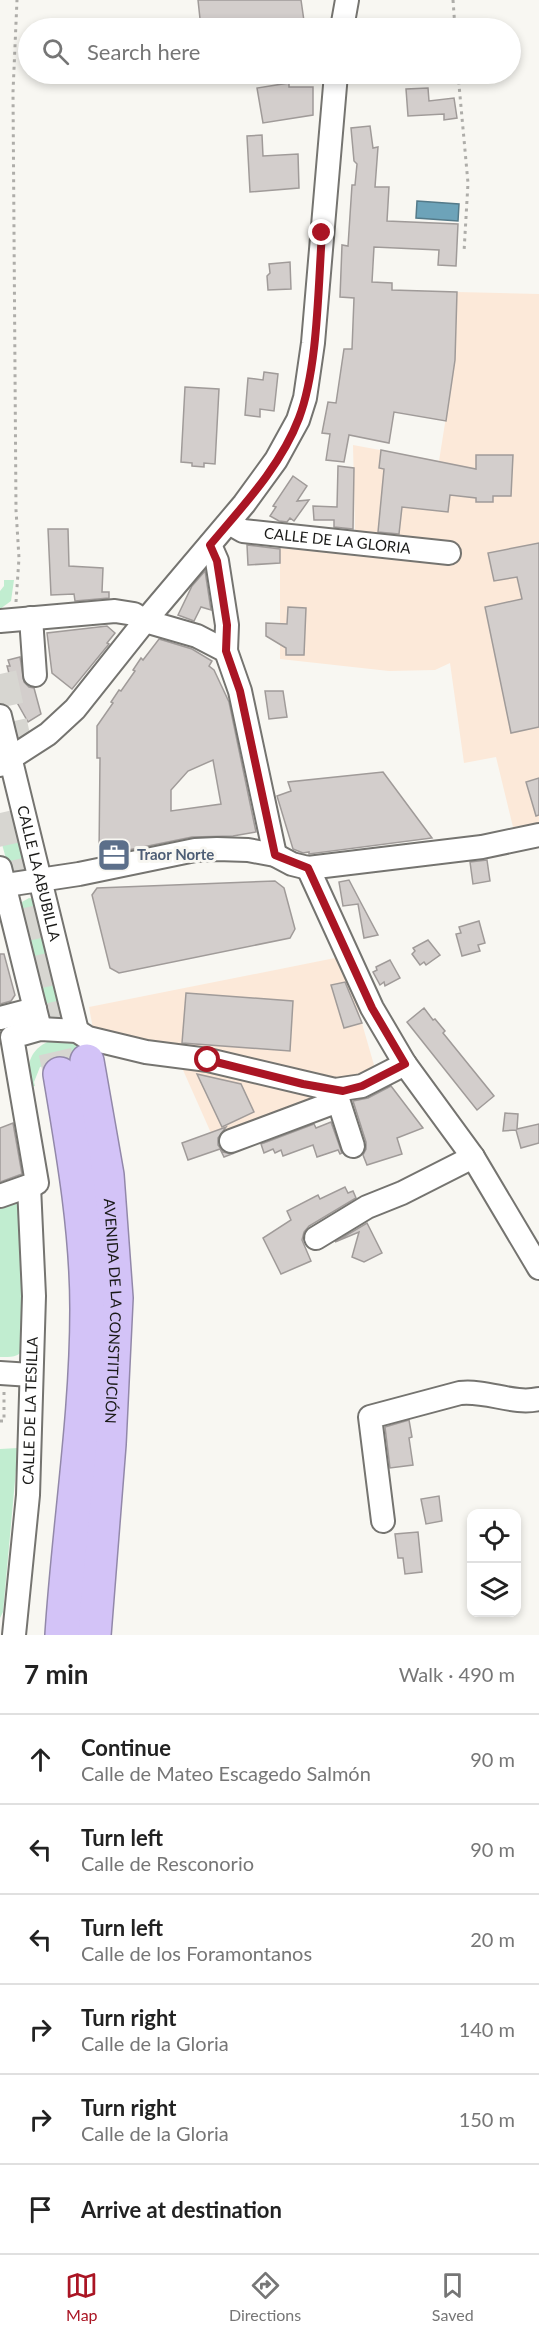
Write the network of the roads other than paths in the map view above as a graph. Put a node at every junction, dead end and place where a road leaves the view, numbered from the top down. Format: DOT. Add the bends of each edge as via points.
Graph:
graph roads {
  1 [pos="347,0"];
  2 [pos="344,18"];
  3 [pos="335,84"];
  4 [pos="229,523"];
  5 [pos="210,545"];
  6 [pos="449,553"];
  7 [pos="15,619"];
  8 [pos="145,621"];
  9 [pos="226,651"];
  10 [pos="35,675"];
  11 [pos="0,716"];
  12 [pos="4,762"];
  13 [pos="539,835"];
  14 [pos="275,855"];
  15 [pos="308,868"];
  16 [pos="1,880"];
  17 [pos="39,881"];
  18 [pos="37,1019"];
  19 [pos="4,1031"];
  20 [pos="74,1055"];
  21 [pos="405,1064"];
  22 [pos="337,1096"];
  23 [pos="231,1141"];
  24 [pos="353,1146"];
  25 [pos="472,1157"];
  26 [pos="33,1184"];
  27 [pos="0,1196"];
  28 [pos="316,1238"];
  29 [pos="539,1268"];
  30 [pos="2,1373"];
  31 [pos="31,1375"];
  32 [pos="539,1399"];
  33 [pos="384,1521"];
  34 [pos="9,1632"];
  35 [pos="62,1635"];
  36 [pos="94,1635"];
  1 -- 2 [label="street"];
  3 -- 4 [label="street" via="305,398 276,460"];
  4 -- 5 [label="street"];
  4 -- 6 [label="street, CALLE DE LA GLORIA" via="243,531"];
  5 -- 8 [label="street"];
  5 -- 9 [label="street" via="217,561 227,625"];
  7 -- 8 [label="street" via="115,611 135,614"];
  7 -- 10 [label="street"];
  8 -- 9 [label="street" via="197,636"];
  8 -- 12 [label="street" via="75,709 48,734"];
  9 -- 14 [label="street" via="240,691"];
  11 -- 12 [label="street, CALLE LA ABUBILLA"];
  12 -- 17 [label="street, CALLE LA ABUBILLA"];
  13 -- 15 [label="street" via="471,848"];
  14 -- 15 [label="street"];
  14 -- 17 [label="street" via="248,850 195,850"];
  15 -- 21 [label="street" via="372,1008"];
  16 -- 17 [label="street"];
  16 -- 18 [label="street"];
  17 -- 20 [label="street, CALLE LA ABUBILLA"];
  18 -- 19 [label="street, CALLE DE LA TESILLA"];
  18 -- 20 [label="street, CALLE DE LA TESILLA"];
  19 -- 26 [label="street, CALLE DE LA TESILLA"];
  20 -- 22 [label="street, CALLE DE LA TESILLA" via="88,1038 146,1052 208,1060"];
  20 -- 35 [label="highway, AVENIDA DE LA CONSTITUCIÓN" via="87,1308 78,1467"];
  20 -- 36 [label="highway, AVENIDA DE LA CONSTITUCIÓN" via="107,1175 116,1298"];
  21 -- 22 [label="street"];
  21 -- 25 [label="street"];
  22 -- 23 [label="street"];
  22 -- 24 [label="street"];
  25 -- 28 [label="street" via="411,1189 367,1206"];
  25 -- 29 [label="street"];
  26 -- 27 [label="street"];
  26 -- 31 [label="street, CALLE DE LA TESILLA"];
  30 -- 31 [label="street"];
  31 -- 34 [label="street, CALLE DE LA TESILLA" via="28,1495"];
  32 -- 33 [label="street" via="525,1402 493,1394 460,1393 370,1418"];
}
